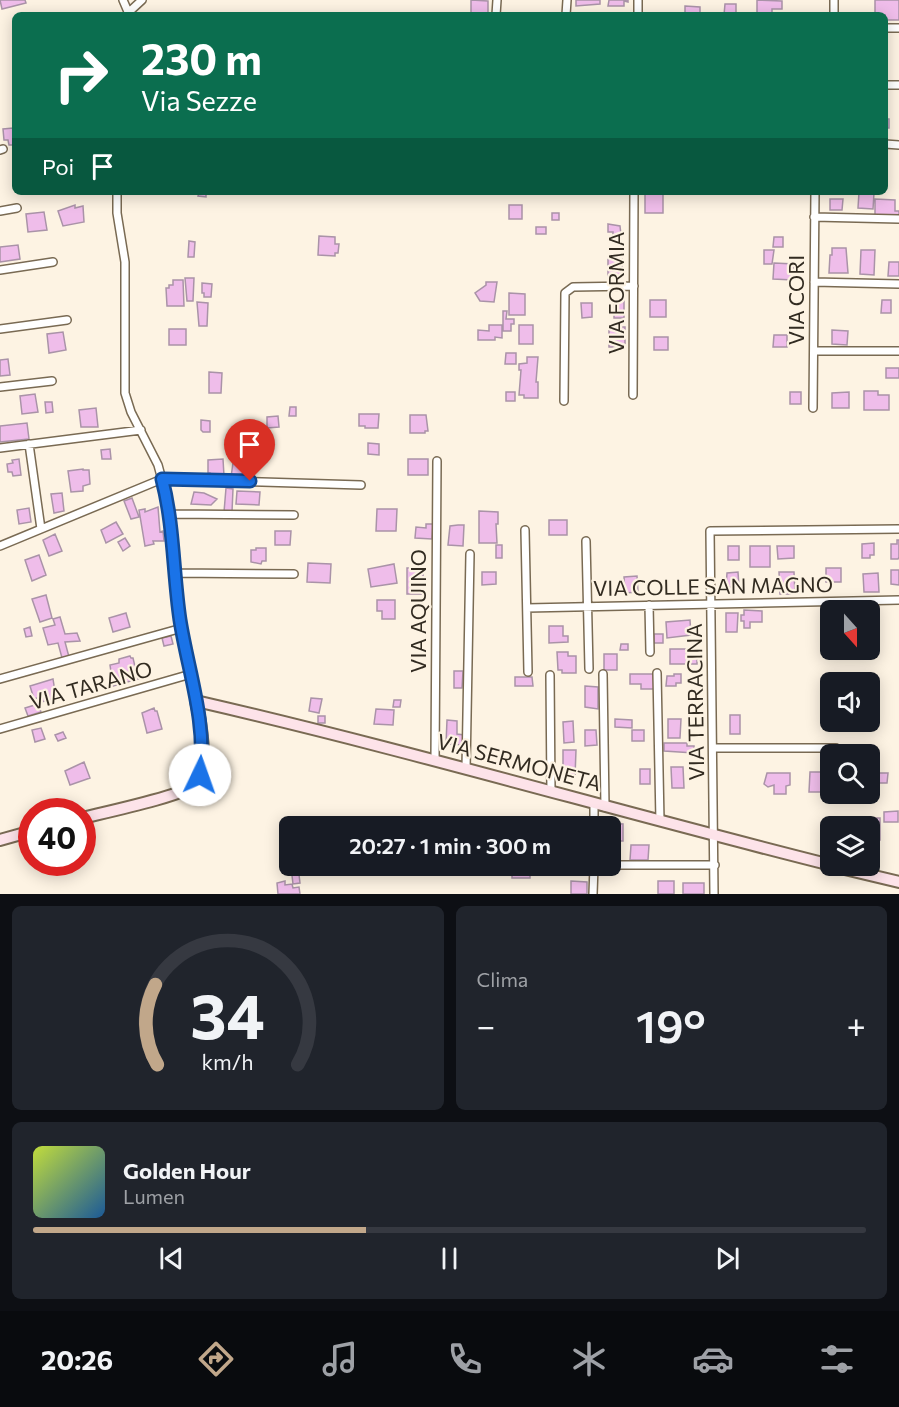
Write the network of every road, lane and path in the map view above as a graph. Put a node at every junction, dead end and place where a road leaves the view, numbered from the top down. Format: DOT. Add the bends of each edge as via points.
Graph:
graph roads {
  1 [pos="142,0"];
  2 [pos="131,12"];
  3 [pos="117,195"];
  4 [pos="634,195"];
  5 [pos="814,195"];
  6 [pos="17,208"];
  7 [pos="0,211"];
  8 [pos="814,217"];
  9 [pos="899,219"];
  10 [pos="53,262"];
  11 [pos="0,270"];
  12 [pos="814,282"];
  13 [pos="899,284"];
  14 [pos="634,286"];
  15 [pos="67,320"];
  16 [pos="0,328"];
  17 [pos="814,351"];
  18 [pos="899,351"];
  19 [pos="52,381"];
  20 [pos="0,387"];
  21 [pos="633,395"];
  22 [pos="564,401"];
  23 [pos="813,408"];
  24 [pos="141,430"];
  25 [pos="29,444"];
  26 [pos="0,448"];
  27 [pos="437,461"];
  28 [pos="162,479"];
  29 [pos="361,485"];
  30 [pos="170,514"];
  31 [pos="294,515"];
  32 [pos="41,529"];
  33 [pos="899,529"];
  34 [pos="525,530"];
  35 [pos="585,541"];
  36 [pos="0,546"];
  37 [pos="470,554"];
  38 [pos="175,573"];
  39 [pos="294,574"];
  40 [pos="899,600"];
  41 [pos="711,603"];
  42 [pos="649,605"];
  43 [pos="587,606"];
  44 [pos="527,608"];
  45 [pos="182,628"];
  46 [pos="650,652"];
  47 [pos="589,669"];
  48 [pos="528,672"];
  49 [pos="657,673"];
  50 [pos="191,674"];
  51 [pos="603,674"];
  52 [pos="550,675"];
  53 [pos="0,679"];
  54 [pos="196,701"];
  55 [pos="0,729"];
  56 [pos="713,748"];
  57 [pos="820,748"];
  58 [pos="435,760"];
  59 [pos="466,769"];
  60 [pos="551,792"];
  61 [pos="599,805"];
  62 [pos="96,814"];
  63 [pos="596,816"];
  64 [pos="660,821"];
  65 [pos="18,835"];
  66 [pos="715,836"];
  67 [pos="0,840"];
  68 [pos="820,862"];
  69 [pos="621,865"];
  70 [pos="715,865"];
  71 [pos="594,876"];
  72 [pos="875,876"];
  73 [pos="899,882"];
  74 [pos="593,894"];
  75 [pos="714,894"];
  1 -- 2 [label="street"];
  3 -- 24 [label="street" via="126,272 125,388"];
  4 -- 14 [label="street, VIA FORMIA"];
  5 -- 8 [label="street, VIA CORI"];
  6 -- 7 [label="street"];
  8 -- 9 [label="street"];
  8 -- 12 [label="street, VIA CORI"];
  10 -- 11 [label="street"];
  12 -- 13 [label="street"];
  12 -- 17 [label="street, VIA CORI"];
  14 -- 21 [label="street, VIA FORMIA"];
  14 -- 22 [label="street" via="576,287 566,292"];
  15 -- 16 [label="street"];
  17 -- 18 [label="street"];
  17 -- 23 [label="street, VIA CORI"];
  19 -- 20 [label="street"];
  24 -- 25 [label="street"];
  24 -- 28 [label="street"];
  25 -- 26 [label="street"];
  25 -- 32 [label="street"];
  27 -- 58 [label="street, VIA AQUINO"];
  28 -- 29 [label="street"];
  28 -- 30 [label="street"];
  28 -- 32 [label="street"];
  30 -- 31 [label="street"];
  30 -- 38 [label="street"];
  32 -- 36 [label="street"];
  33 -- 41 [label="street, VIA TERRACINA" via="710,531"];
  34 -- 44 [label="street"];
  35 -- 43 [label="street"];
  37 -- 59 [label="street"];
  38 -- 39 [label="street"];
  38 -- 45 [label="street"];
  40 -- 41 [label="street, VIA COLLE SAN MAGNO"];
  41 -- 42 [label="street, VIA COLLE SAN MAGNO"];
  41 -- 56 [label="street, VIA TERRACINA"];
  42 -- 43 [label="street, VIA COLLE SAN MAGNO"];
  42 -- 46 [label="street"];
  43 -- 44 [label="street, VIA COLLE SAN MAGNO"];
  43 -- 47 [label="street"];
  44 -- 48 [label="street"];
  45 -- 50 [label="street"];
  45 -- 53 [label="street"];
  49 -- 64 [label="street"];
  50 -- 54 [label="street"];
  50 -- 55 [label="street, VIA TARANO"];
  51 -- 61 [label="street"];
  52 -- 60 [label="street"];
  54 -- 58 [label="street, VIA SERMONETA"];
  54 -- 62 [label="street" via="202,751 194,787"];
  56 -- 57 [label="street"];
  56 -- 66 [label="street, VIA TERRACINA"];
  58 -- 59 [label="street, VIA SERMONETA"];
  59 -- 60 [label="street, VIA SERMONETA"];
  60 -- 61 [label="street, VIA SERMONETA"];
  61 -- 63 [label="street"];
  61 -- 64 [label="street, VIA SERMONETA"];
  64 -- 66 [label="street, VIA SERMONETA"];
  65 -- 67 [label="street"];
  66 -- 68 [label="street, VIA SERMONETA"];
  66 -- 70 [label="street, VIA TERRACINA"];
  69 -- 70 [label="street"];
  70 -- 75 [label="street, VIA TERRACINA"];
  71 -- 74 [label="street"];
  72 -- 73 [label="street, VIA SERMONETA"];
}
